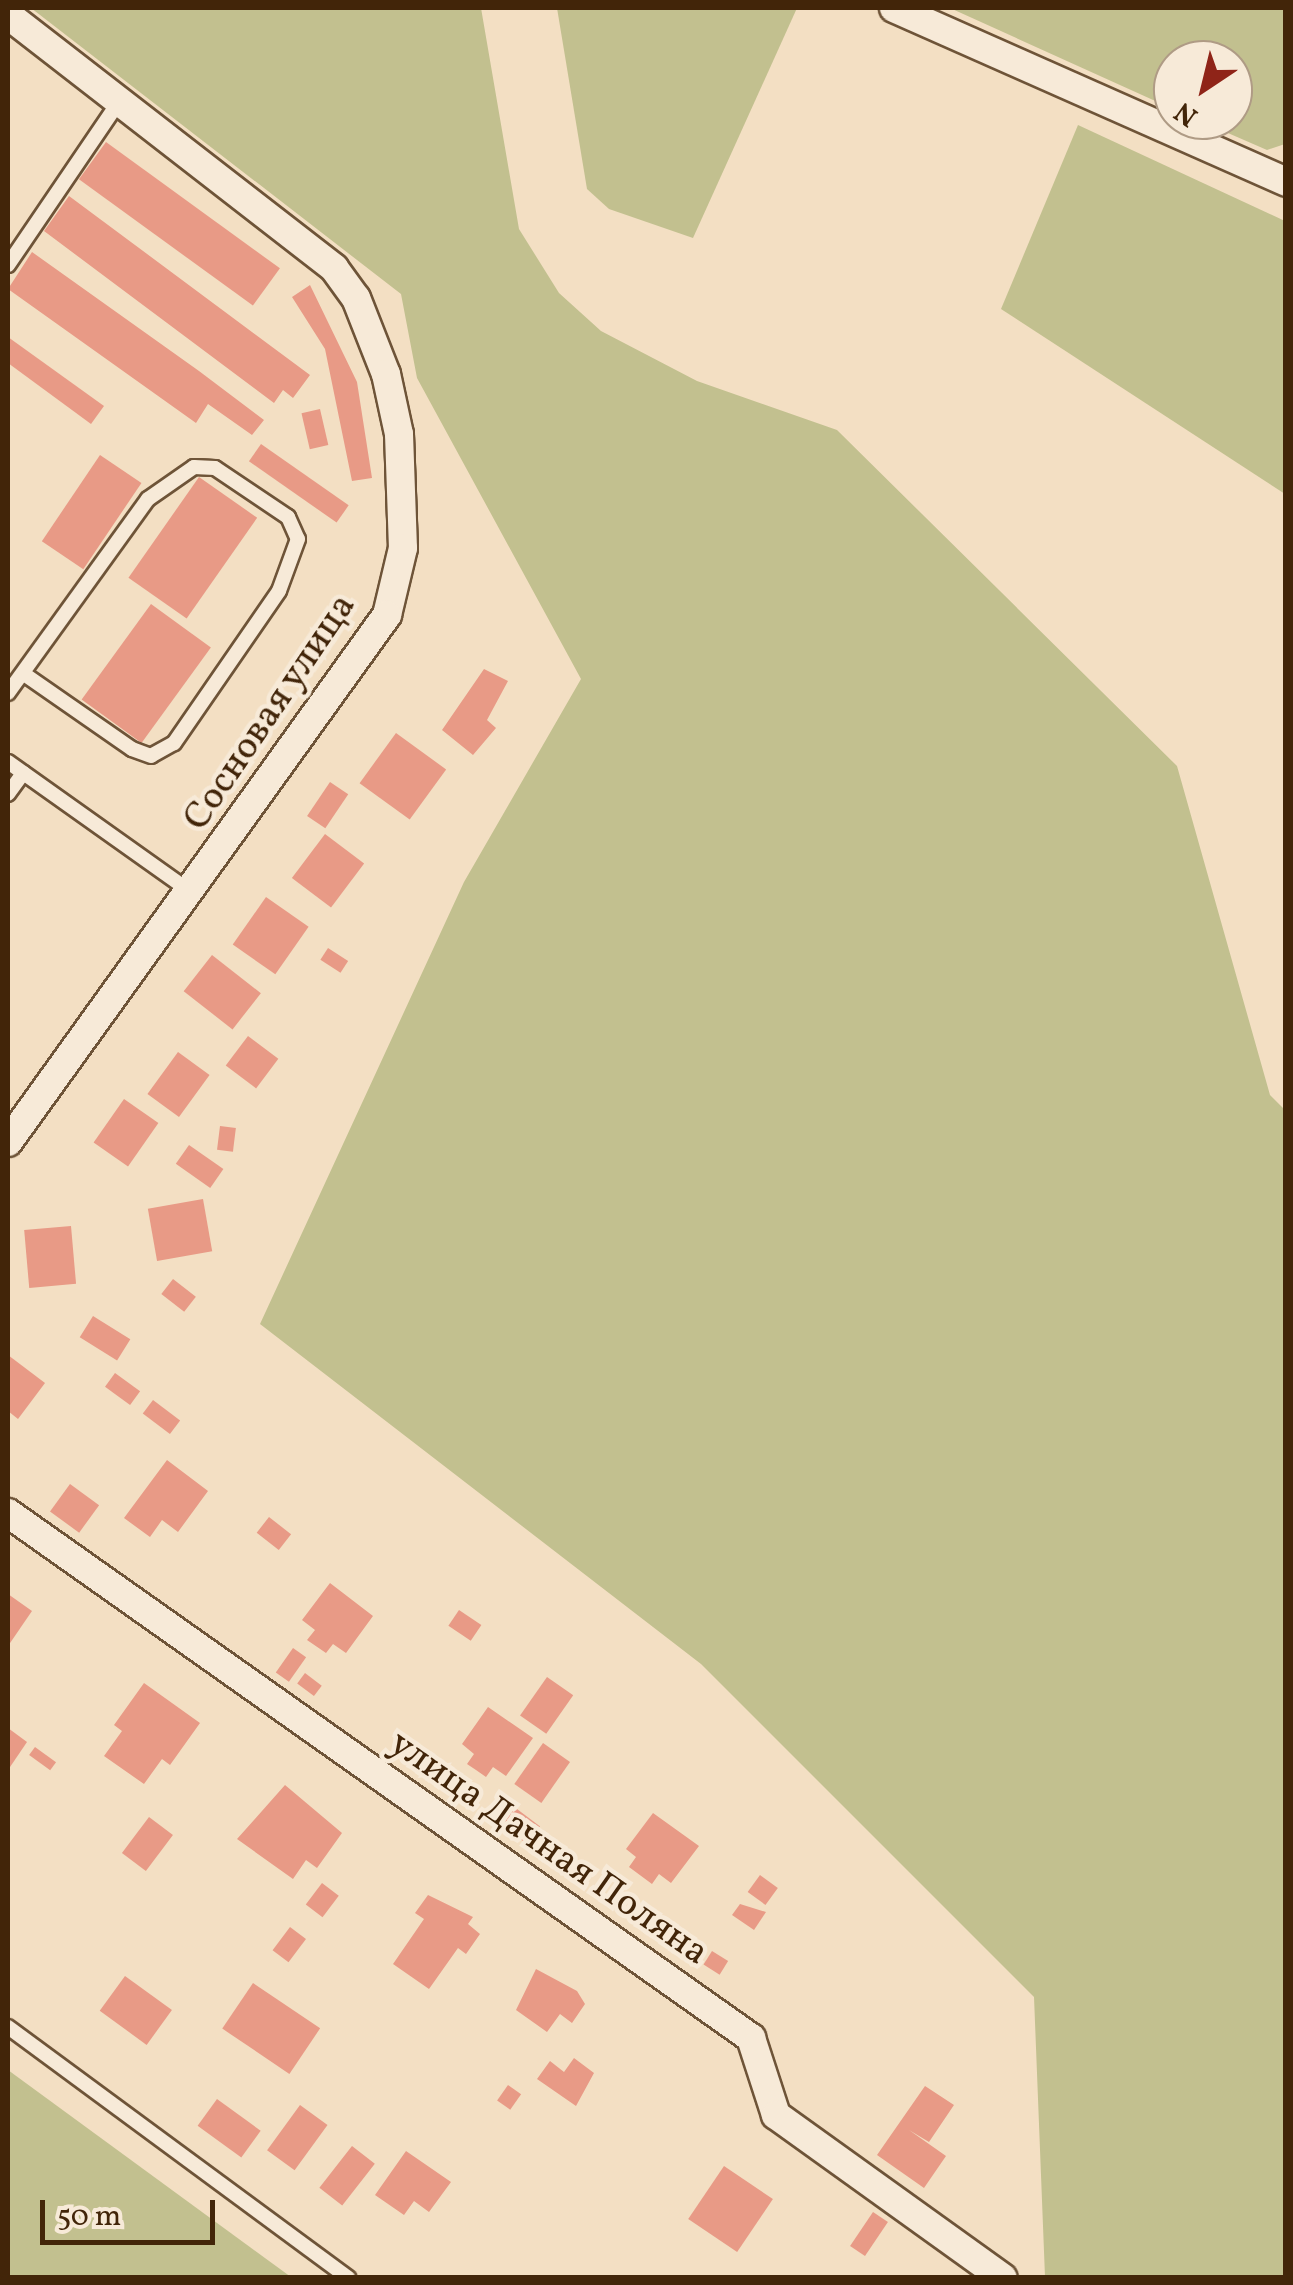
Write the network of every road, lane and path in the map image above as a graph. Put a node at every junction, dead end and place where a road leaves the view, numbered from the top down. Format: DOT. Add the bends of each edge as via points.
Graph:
graph roads {
  1 [pos="894,8"];
  2 [pos="11,14"];
  3 [pos="122,98"];
  4 [pos="1286,182"];
  5 [pos="8,265"];
  6 [pos="24,674"];
  7 [pos="8,693"];
  8 [pos="8,762"];
  9 [pos="23,772"];
  10 [pos="8,794"];
  11 [pos="192,893"];
  12 [pos="8,1142"];
  13 [pos="8,1513"];
  14 [pos="8,2027"];
  15 [pos="349,2278"];
  16 [pos="1003,2278"];
  1 -- 4 [label="street"];
  2 -- 3 [label="street, Сосновая улица"];
  3 -- 5 [label="lane"];
  3 -- 11 [label="street, Сосновая улица" via="334,268 369,330 399,434 404,548 387,615"];
  6 -- 6 [label="lane" via="148,499 194,468 216,468 288,517 298,539 279,591 174,743 151,756 132,749"];
  6 -- 7 [label="lane"];
  8 -- 9 [label="lane"];
  9 -- 10 [label="lane"];
  9 -- 11 [label="lane"];
  11 -- 12 [label="street, Сосновая улица"];
  13 -- 16 [label="street, улица Дачная Поляна" via="751,2038 776,2116"];
  14 -- 15 [label="lane"];
}
